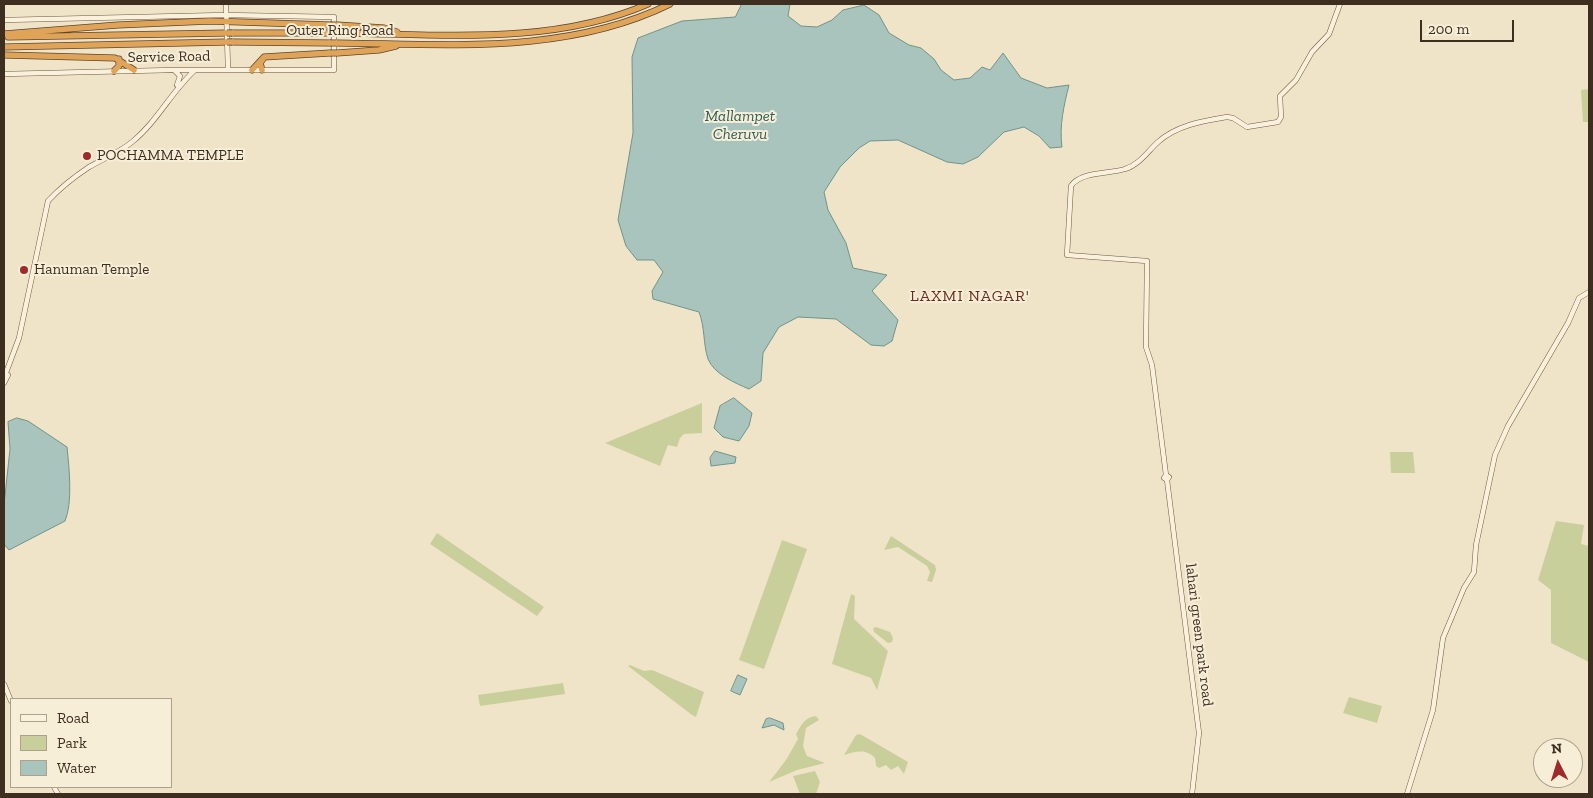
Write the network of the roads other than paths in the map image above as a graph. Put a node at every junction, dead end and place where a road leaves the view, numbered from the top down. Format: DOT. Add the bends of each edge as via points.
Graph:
graph roads {
  1 [pos="226,4"];
  2 [pos="648,4"];
  3 [pos="670,4"];
  4 [pos="1340,4"];
  5 [pos="225,18"];
  6 [pos="4,20"];
  7 [pos="404,34"];
  8 [pos="4,36"];
  9 [pos="405,44"];
  10 [pos="4,47"];
  11 [pos="4,55"];
  12 [pos="264,57"];
  13 [pos="119,59"];
  14 [pos="228,69"];
  15 [pos="134,70"];
  16 [pos="173,70"];
  17 [pos="195,70"];
  18 [pos="252,70"];
  19 [pos="262,70"];
  20 [pos="114,71"];
  21 [pos="4,74"];
  22 [pos="176,89"];
  23 [pos="1589,292"];
  24 [pos="13,355"];
  25 [pos="4,359"];
  26 [pos="9,361"];
  27 [pos="4,378"];
  28 [pos="4,384"];
  29 [pos="4,684"];
  30 [pos="4,690"];
  31 [pos="10,699"];
  32 [pos="10,703"];
  33 [pos="1192,794"];
  34 [pos="1407,794"];
  1 -- 5 [label="street"];
  2 -- 7 [label="highway, Outer Ring Road" via="596,21 542,32"];
  3 -- 9 [label="highway, Outer Ring Road" via="599,30 557,39 500,44"];
  4 -- 33 [label="street, lahari green park road" via="1329,34 1312,52 1296,80 1280,96 1281,117 1278,122 1247,127 1227,117 1188,125 1164,138 1128,168 1101,172 1071,186 1067,255 1147,261 1146,347 1152,365 1199,733"];
  5 -- 6 [label="street"];
  5 -- 7 [label="highway, bridge" via="384,28"];
  5 -- 8 [label="highway"];
  5 -- 14 [label="street"];
  5 -- 19 [label="street, Service Road" via="334,17 334,70"];
  7 -- 8 [label="highway, Outer Ring Road, bridge"];
  9 -- 10 [label="highway, Outer Ring Road" via="229,42"];
  9 -- 12 [label="highway" via="379,50"];
  11 -- 13 [label="highway"];
  12 -- 18 [label="highway"];
  12 -- 19 [label="highway" via="260,63"];
  13 -- 15 [label="highway"];
  13 -- 20 [label="highway" via="119,66"];
  14 -- 17 [label="street, Service Road"];
  14 -- 18 [label="street, Service Road"];
  15 -- 16 [label="street, Service Road"];
  15 -- 20 [label="street, Service Road"];
  16 -- 17 [label="street, Service Road"];
  16 -- 22 [label="street" via="180,76"];
  17 -- 22 [label="street"];
  18 -- 19 [label="street, Service Road"];
  20 -- 21 [label="street, Service Road"];
  22 -- 24 [label="street" via="148,127 131,143 81,173 48,201"];
  23 -- 34 [label="street" via="1579,298 1568,323 1510,422 1495,456 1476,545 1474,572 1443,638 1433,710"];
  24 -- 26 [label="street"];
  24 -- 28 [label="street"];
  25 -- 26 [label="street"];
  26 -- 27 [label="street"];
  29 -- 31 [label="street"];
  30 -- 32 [label="street"];
}
